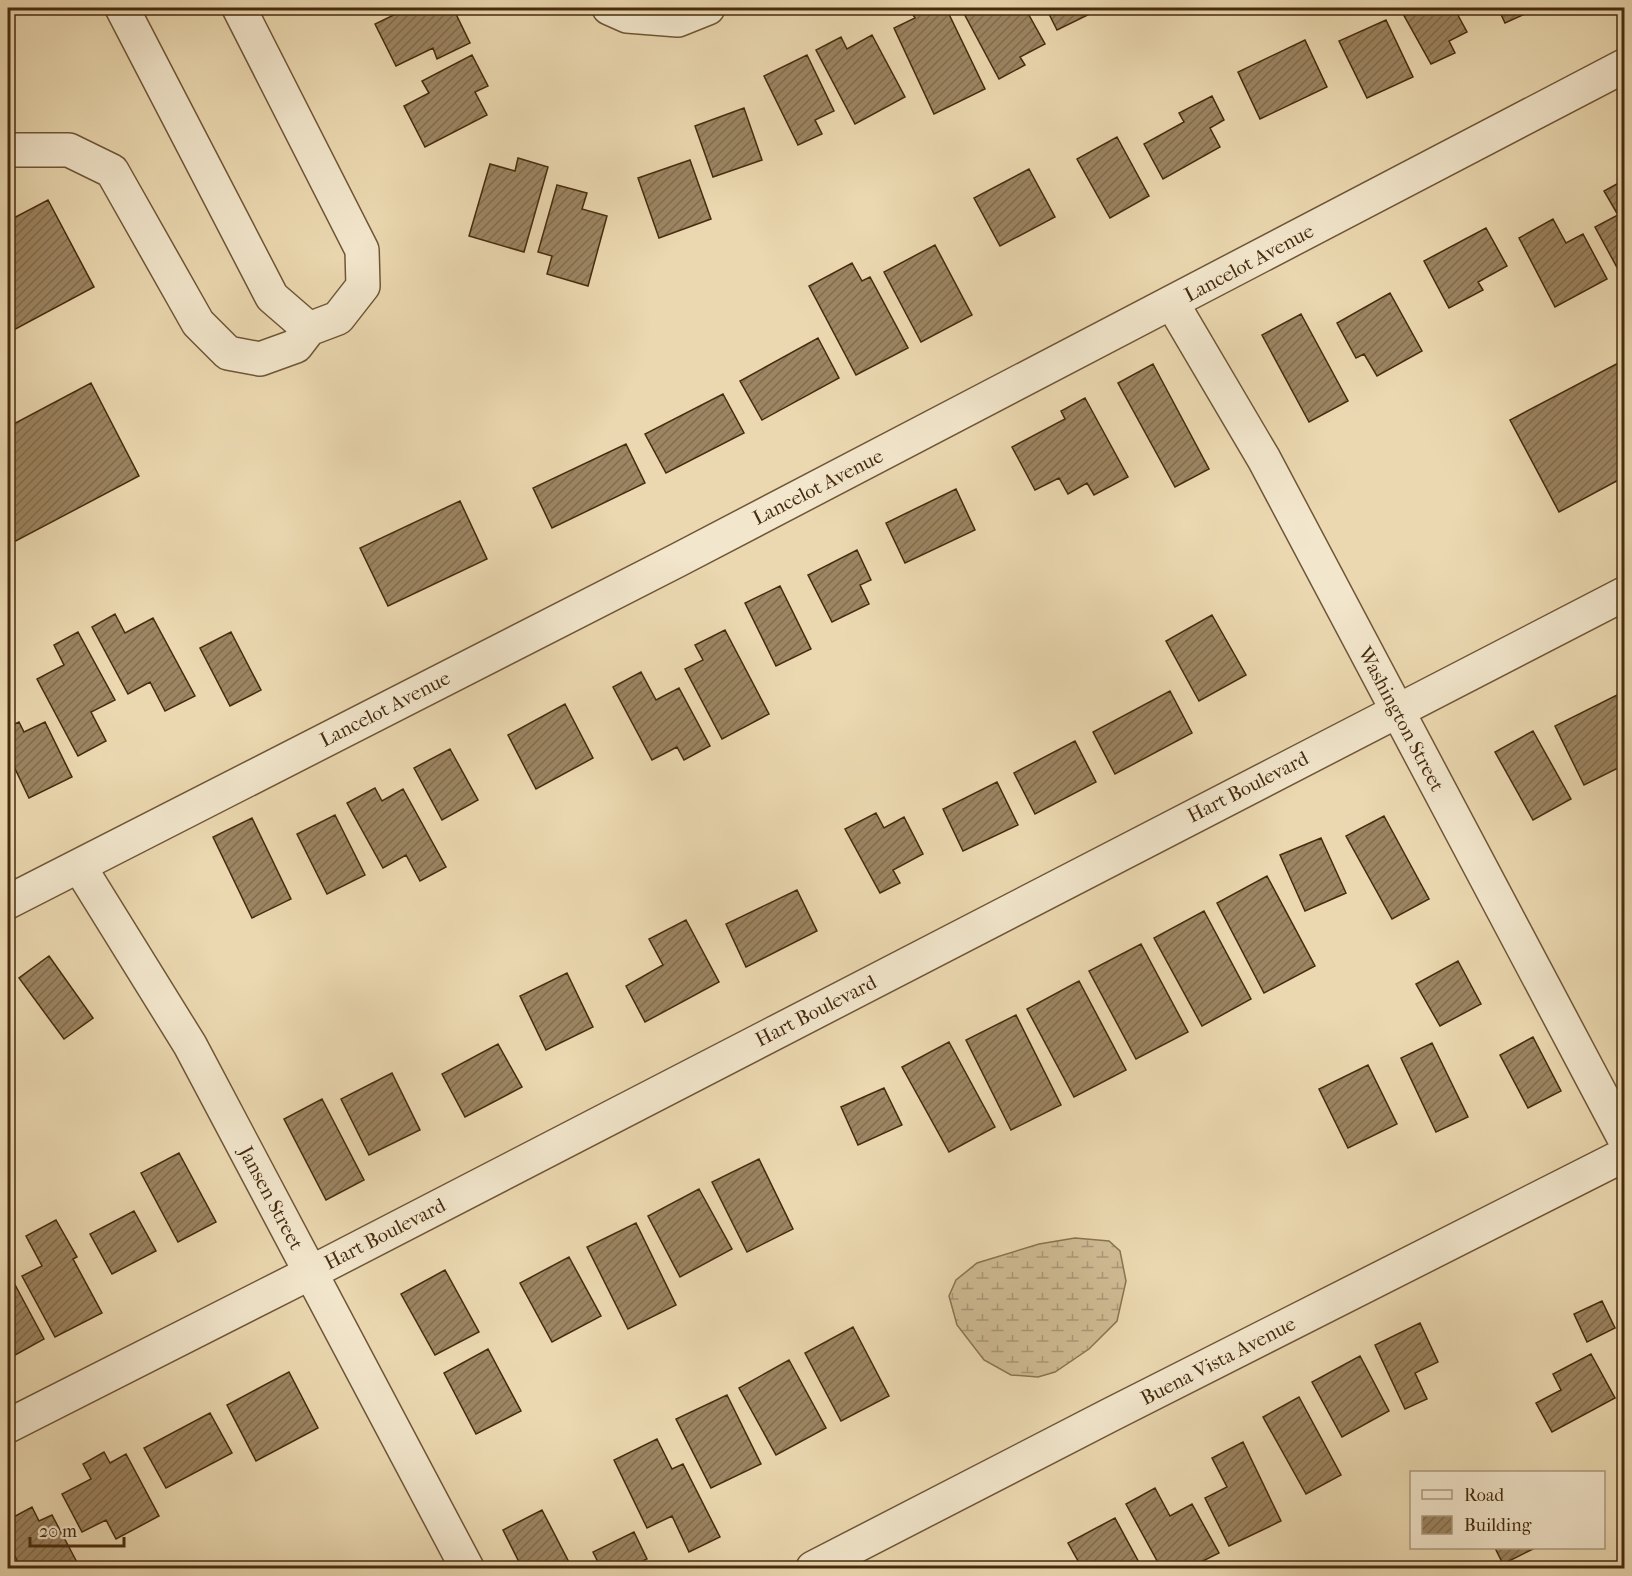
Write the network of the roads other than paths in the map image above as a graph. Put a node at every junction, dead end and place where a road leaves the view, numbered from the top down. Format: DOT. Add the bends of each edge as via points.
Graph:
graph roads {
  1 [pos="122,8"];
  2 [pos="239,8"];
  3 [pos="609,8"];
  4 [pos="708,8"];
  5 [pos="1624,66"];
  6 [pos="8,150"];
  7 [pos="1172,303"];
  8 [pos="309,329"];
  9 [pos="1624,594"];
  10 [pos="1397,711"];
  11 [pos="79,866"];
  12 [pos="8,902"];
  13 [pos="1624,1138"];
  14 [pos="1624,1155"];
  15 [pos="310,1273"];
  16 [pos="8,1426"];
  17 [pos="467,1569"];
  18 [pos="813,1569"];
  1 -- 8 [label="street" via="272,297"];
  2 -- 8 [label="street" via="362,250 363,286 338,318"];
  3 -- 4 [label="street" via="627,16 678,20"];
  5 -- 7 [label="street, Lancelot Avenue"];
  6 -- 8 [label="street" via="69,150 112,171 198,323 228,353 260,359 296,346"];
  7 -- 10 [label="street, Washington Street" via="1264,459"];
  7 -- 11 [label="street, Lancelot Avenue"];
  9 -- 10 [label="street, Hart Boulevard"];
  10 -- 13 [label="street, Washington Street"];
  10 -- 15 [label="street, Hart Boulevard"];
  11 -- 12 [label="street, Lancelot Avenue"];
  11 -- 15 [label="street, Jansen Street" via="190,1045"];
  14 -- 18 [label="street, Buena Vista Avenue"];
  15 -- 16 [label="street, Hart Boulevard"];
  15 -- 17 [label="street, Jansen Street"];
}
